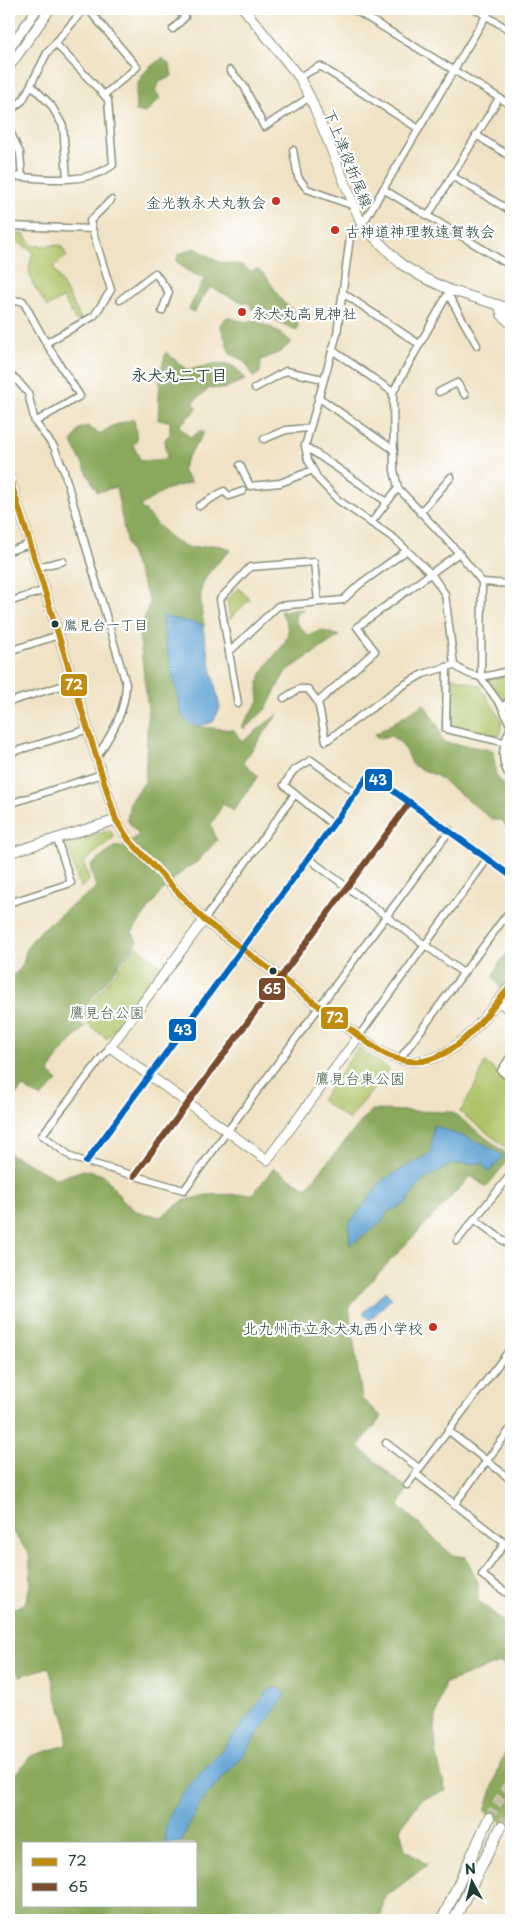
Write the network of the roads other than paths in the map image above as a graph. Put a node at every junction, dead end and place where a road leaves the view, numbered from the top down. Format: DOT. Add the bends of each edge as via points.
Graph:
graph roads {
  1 [pos="37,9"];
  2 [pos="50,9"];
  3 [pos="84,9"];
  4 [pos="88,9"];
  5 [pos="177,9"];
  6 [pos="244,9"];
  7 [pos="353,9"];
  8 [pos="475,9"];
  9 [pos="490,9"];
  10 [pos="486,16"];
  11 [pos="173,29"];
  12 [pos="511,31"];
  13 [pos="56,44"];
  14 [pos="9,49"];
  15 [pos="9,67"];
  16 [pos="230,70"];
  17 [pos="454,70"];
  18 [pos="299,77"];
  19 [pos="32,86"];
  20 [pos="104,95"];
  21 [pos="310,98"];
  22 [pos="499,98"];
  23 [pos="511,105"];
  24 [pos="9,112"];
  25 [pos="9,130"];
  26 [pos="419,130"];
  27 [pos="476,135"];
  28 [pos="293,150"];
  29 [pos="511,156"];
  30 [pos="9,176"];
  31 [pos="452,176"];
  32 [pos="22,177"];
  33 [pos="67,178"];
  34 [pos="383,188"];
  35 [pos="111,200"];
  36 [pos="354,206"];
  37 [pos="511,211"];
  38 [pos="428,216"];
  39 [pos="9,226"];
  40 [pos="362,226"];
  41 [pos="92,229"];
  42 [pos="511,266"];
  43 [pos="342,293"];
  44 [pos="450,293"];
  45 [pos="120,300"];
  46 [pos="9,301"];
  47 [pos="499,305"];
  48 [pos="511,309"];
  49 [pos="162,311"];
  50 [pos="511,324"];
  51 [pos="46,343"];
  52 [pos="419,344"];
  53 [pos="477,345"];
  54 [pos="332,350"];
  55 [pos="9,375"];
  56 [pos="323,379"];
  57 [pos="255,388"];
  58 [pos="393,392"];
  59 [pos="439,392"];
  60 [pos="465,395"];
  61 [pos="318,397"];
  62 [pos="35,422"];
  63 [pos="309,428"];
  64 [pos="264,439"];
  65 [pos="306,446"];
  66 [pos="394,450"];
  67 [pos="240,465"];
  68 [pos="313,470"];
  69 [pos="9,476"];
  70 [pos="451,477"];
  71 [pos="398,488"];
  72 [pos="243,491"];
  73 [pos="12,500"];
  74 [pos="387,502"];
  75 [pos="199,506"];
  76 [pos="420,513"];
  77 [pos="371,523"];
  78 [pos="30,544"];
  79 [pos="9,551"];
  80 [pos="406,551"];
  81 [pos="459,554"];
  82 [pos="63,561"];
  83 [pos="38,567"];
  84 [pos="432,575"];
  85 [pos="482,582"];
  86 [pos="511,584"];
  87 [pos="45,590"];
  88 [pos="9,602"];
  89 [pos="318,602"];
  90 [pos="59,635"];
  91 [pos="9,651"];
  92 [pos="229,652"];
  93 [pos="454,664"];
  94 [pos="447,667"];
  95 [pos="511,670"];
  96 [pos="481,678"];
  97 [pos="74,682"];
  98 [pos="284,698"];
  99 [pos="511,700"];
  100 [pos="9,702"];
  101 [pos="318,702"];
  102 [pos="238,704"];
  103 [pos="502,707"];
  104 [pos="511,726"];
  105 [pos="89,729"];
  106 [pos="503,742"];
  107 [pos="9,753"];
  108 [pos="97,757"];
  109 [pos="102,774"];
  110 [pos="511,778"];
  111 [pos="355,792"];
  112 [pos="295,794"];
  113 [pos="410,802"];
  114 [pos="9,804"];
  115 [pos="116,820"];
  116 [pos="333,825"];
  117 [pos="450,830"];
  118 [pos="57,839"];
  119 [pos="9,854"];
  120 [pos="488,858"];
  121 [pos="309,859"];
  122 [pos="511,876"];
  123 [pos="347,887"];
  124 [pos="9,903"];
  125 [pos="511,908"];
  126 [pos="385,916"];
  127 [pos="204,920"];
  128 [pos="9,941"];
  129 [pos="424,945"];
  130 [pos="243,949"];
  131 [pos="9,951"];
  132 [pos="463,973"];
  133 [pos="281,979"];
  134 [pos="511,986"];
  135 [pos="498,1001"];
  136 [pos="320,1006"];
  137 [pos="511,1011"];
  138 [pos="359,1036"];
  139 [pos="110,1047"];
  140 [pos="511,1056"];
  141 [pos="399,1060"];
  142 [pos="149,1076"];
  143 [pos="511,1079"];
  144 [pos="187,1103"];
  145 [pos="227,1132"];
  146 [pos="86,1162"];
  147 [pos="511,1174"];
  148 [pos="134,1176"];
  149 [pos="474,1219"];
  150 [pos="457,1241"];
  151 [pos="511,1246"];
  152 [pos="511,1348"];
  153 [pos="511,1428"];
  154 [pos="449,1431"];
  155 [pos="386,1443"];
  156 [pos="485,1461"];
  157 [pos="418,1471"];
  158 [pos="511,1480"];
  159 [pos="407,1485"];
  160 [pos="454,1505"];
  161 [pos="508,1546"];
  162 [pos="511,1596"];
  163 [pos="489,1818"];
  164 [pos="501,1826"];
  165 [pos="442,1920"];
  166 [pos="454,1920"];
  1 -- 14 [label="street"];
  2 -- 15 [label="street"];
  3 -- 13 [label="street"];
  4 -- 20 [label="street" via="137,67"];
  5 -- 11 [label="street" via="185,17"];
  6 -- 18 [label="street, 下上津役折尾線"];
  7 -- 17 [label="street"];
  8 -- 10 [label="street"];
  9 -- 10 [label="street"];
  10 -- 12 [label="street"];
  10 -- 17 [label="street"];
  13 -- 19 [label="street" via="47,53"];
  13 -- 20 [label="street"];
  16 -- 21 [label="street" via="244,86 264,127"];
  17 -- 22 [label="street"];
  17 -- 26 [label="street"];
  18 -- 21 [label="street, 下上津役折尾線"];
  18 -- 26 [label="street" via="320,66"];
  19 -- 24 [label="street" via="23,100"];
  19 -- 33 [label="street" via="50,105 63,126"];
  20 -- 33 [label="street" via="108,100 113,165 103,173"];
  21 -- 36 [label="street, 下上津役折尾線"];
  22 -- 23 [label="street"];
  22 -- 27 [label="street"];
  25 -- 32 [label="street" via="20,153"];
  26 -- 34 [label="street"];
  27 -- 29 [label="street"];
  27 -- 31 [label="street"];
  28 -- 36 [label="street" via="298,177 307,188"];
  30 -- 32 [label="street"];
  31 -- 37 [label="street"];
  31 -- 38 [label="street"];
  32 -- 33 [label="street"];
  34 -- 38 [label="street"];
  34 -- 40 [label="street"];
  35 -- 41 [label="street" via="90,220"];
  36 -- 40 [label="street, 下上津役折尾線"];
  38 -- 42 [label="street"];
  39 -- 41 [label="street"];
  40 -- 43 [label="street" via="350,237"];
  40 -- 44 [label="street, 下上津役折尾線" via="402,264"];
  41 -- 51 [label="street" via="112,290 94,316"];
  43 -- 52 [label="street"];
  43 -- 54 [label="street"];
  44 -- 47 [label="street, 下上津役折尾線"];
  44 -- 52 [label="street"];
  44 -- 53 [label="street"];
  45 -- 49 [label="street" via="155,273 169,292"];
  46 -- 51 [label="street" via="24,301"];
  47 -- 48 [label="street, 下上津役折尾線"];
  47 -- 50 [label="street" via="502,315"];
  51 -- 62 [label="street" via="80,396"];
  52 -- 58 [label="street"];
  54 -- 56 [label="street"];
  54 -- 58 [label="street"];
  55 -- 62 [label="street" via="28,393"];
  56 -- 57 [label="street" via="286,371"];
  56 -- 61 [label="street"];
  58 -- 66 [label="street"];
  59 -- 60 [label="street" via="457,383"];
  61 -- 63 [label="street"];
  61 -- 66 [label="street"];
  62 -- 108 [label="street" via="54,447 63,468 126,684 119,721"];
  63 -- 64 [label="street" via="286,430"];
  63 -- 65 [label="street"];
  65 -- 68 [label="street"];
  65 -- 74 [label="street"];
  66 -- 71 [label="street"];
  67 -- 68 [label="street" via="250,486 280,483"];
  68 -- 77 [label="street" via="338,500"];
  69 -- 73 [label="street"];
  70 -- 76 [label="street"];
  71 -- 74 [label="street"];
  71 -- 76 [label="street"];
  72 -- 75 [label="street" via="230,496 224,491"];
  73 -- 78 [label="street"];
  74 -- 77 [label="street"];
  76 -- 81 [label="street"];
  77 -- 80 [label="street"];
  78 -- 79 [label="street"];
  78 -- 83 [label="street"];
  80 -- 84 [label="street"];
  80 -- 89 [label="street" via="343,600"];
  81 -- 84 [label="street"];
  81 -- 85 [label="street"];
  82 -- 83 [label="street"];
  83 -- 87 [label="street"];
  84 -- 93 [label="street" via="445,594"];
  84 -- 101 [label="street" via="357,627 375,651"];
  85 -- 86 [label="street"];
  85 -- 96 [label="street"];
  87 -- 88 [label="street"];
  87 -- 90 [label="street"];
  89 -- 92 [label="street" via="278,606"];
  89 -- 92 [label="street" via="314,562 250,568 220,599"];
  90 -- 91 [label="street"];
  90 -- 97 [label="street"];
  92 -- 102 [label="street"];
  93 -- 94 [label="street"];
  93 -- 96 [label="street"];
  94 -- 101 [label="street" via="423,674 402,686 326,740"];
  94 -- 106 [label="street" via="446,729"];
  95 -- 96 [label="street"];
  96 -- 103 [label="street"];
  97 -- 100 [label="street"];
  97 -- 105 [label="street"];
  98 -- 101 [label="street" via="299,689 308,689"];
  99 -- 103 [label="street"];
  103 -- 104 [label="street"];
  104 -- 106 [label="street"];
  105 -- 107 [label="street"];
  105 -- 108 [label="street"];
  106 -- 110 [label="street" via="502,756"];
  108 -- 109 [label="street"];
  109 -- 114 [label="street"];
  109 -- 115 [label="street"];
  111 -- 112 [label="street" via="311,760 294,771 284,785"];
  111 -- 113 [label="street" via="370,774"];
  111 -- 116 [label="street"];
  112 -- 116 [label="street"];
  112 -- 127 [label="street"];
  113 -- 117 [label="street"];
  113 -- 123 [label="street"];
  115 -- 118 [label="street"];
  115 -- 127 [label="street" via="129,840"];
  116 -- 121 [label="street"];
  117 -- 120 [label="street"];
  117 -- 126 [label="street"];
  118 -- 119 [label="street"];
  118 -- 124 [label="street" via="71,883"];
  120 -- 122 [label="street"];
  120 -- 129 [label="street"];
  121 -- 123 [label="street"];
  121 -- 130 [label="street"];
  123 -- 126 [label="street"];
  123 -- 133 [label="street"];
  125 -- 132 [label="street"];
  126 -- 129 [label="street"];
  126 -- 136 [label="street"];
  127 -- 130 [label="street"];
  127 -- 139 [label="street"];
  128 -- 131 [label="street"];
  129 -- 132 [label="street"];
  129 -- 138 [label="street"];
  130 -- 133 [label="street"];
  130 -- 142 [label="street"];
  132 -- 141 [label="street"];
  133 -- 136 [label="street"];
  133 -- 144 [label="street"];
  134 -- 135 [label="street"];
  135 -- 137 [label="street"];
  135 -- 141 [label="street" via="454,1050 420,1062"];
  136 -- 138 [label="street"];
  136 -- 145 [label="street"];
  138 -- 141 [label="street"];
  138 -- 145 [label="street" via="267,1160"];
  139 -- 142 [label="street"];
  139 -- 146 [label="street" via="42,1135 73,1158"];
  140 -- 143 [label="street" via="500,1071"];
  142 -- 144 [label="street"];
  142 -- 146 [label="street"];
  144 -- 145 [label="street"];
  144 -- 148 [label="street"];
  145 -- 148 [label="street" via="184,1190"];
  146 -- 148 [label="street"];
  147 -- 149 [label="street"];
  149 -- 150 [label="street"];
  149 -- 151 [label="street"];
  152 -- 154 [label="street"];
  153 -- 156 [label="street"];
  154 -- 156 [label="street"];
  154 -- 157 [label="street"];
  155 -- 157 [label="street"];
  156 -- 158 [label="street"];
  156 -- 160 [label="street"];
  157 -- 159 [label="street"];
  157 -- 160 [label="street"];
  160 -- 161 [label="street"];
  161 -- 162 [label="street" via="482,1575"];
  163 -- 165 [label="main road"];
  164 -- 166 [label="main road"];
}
